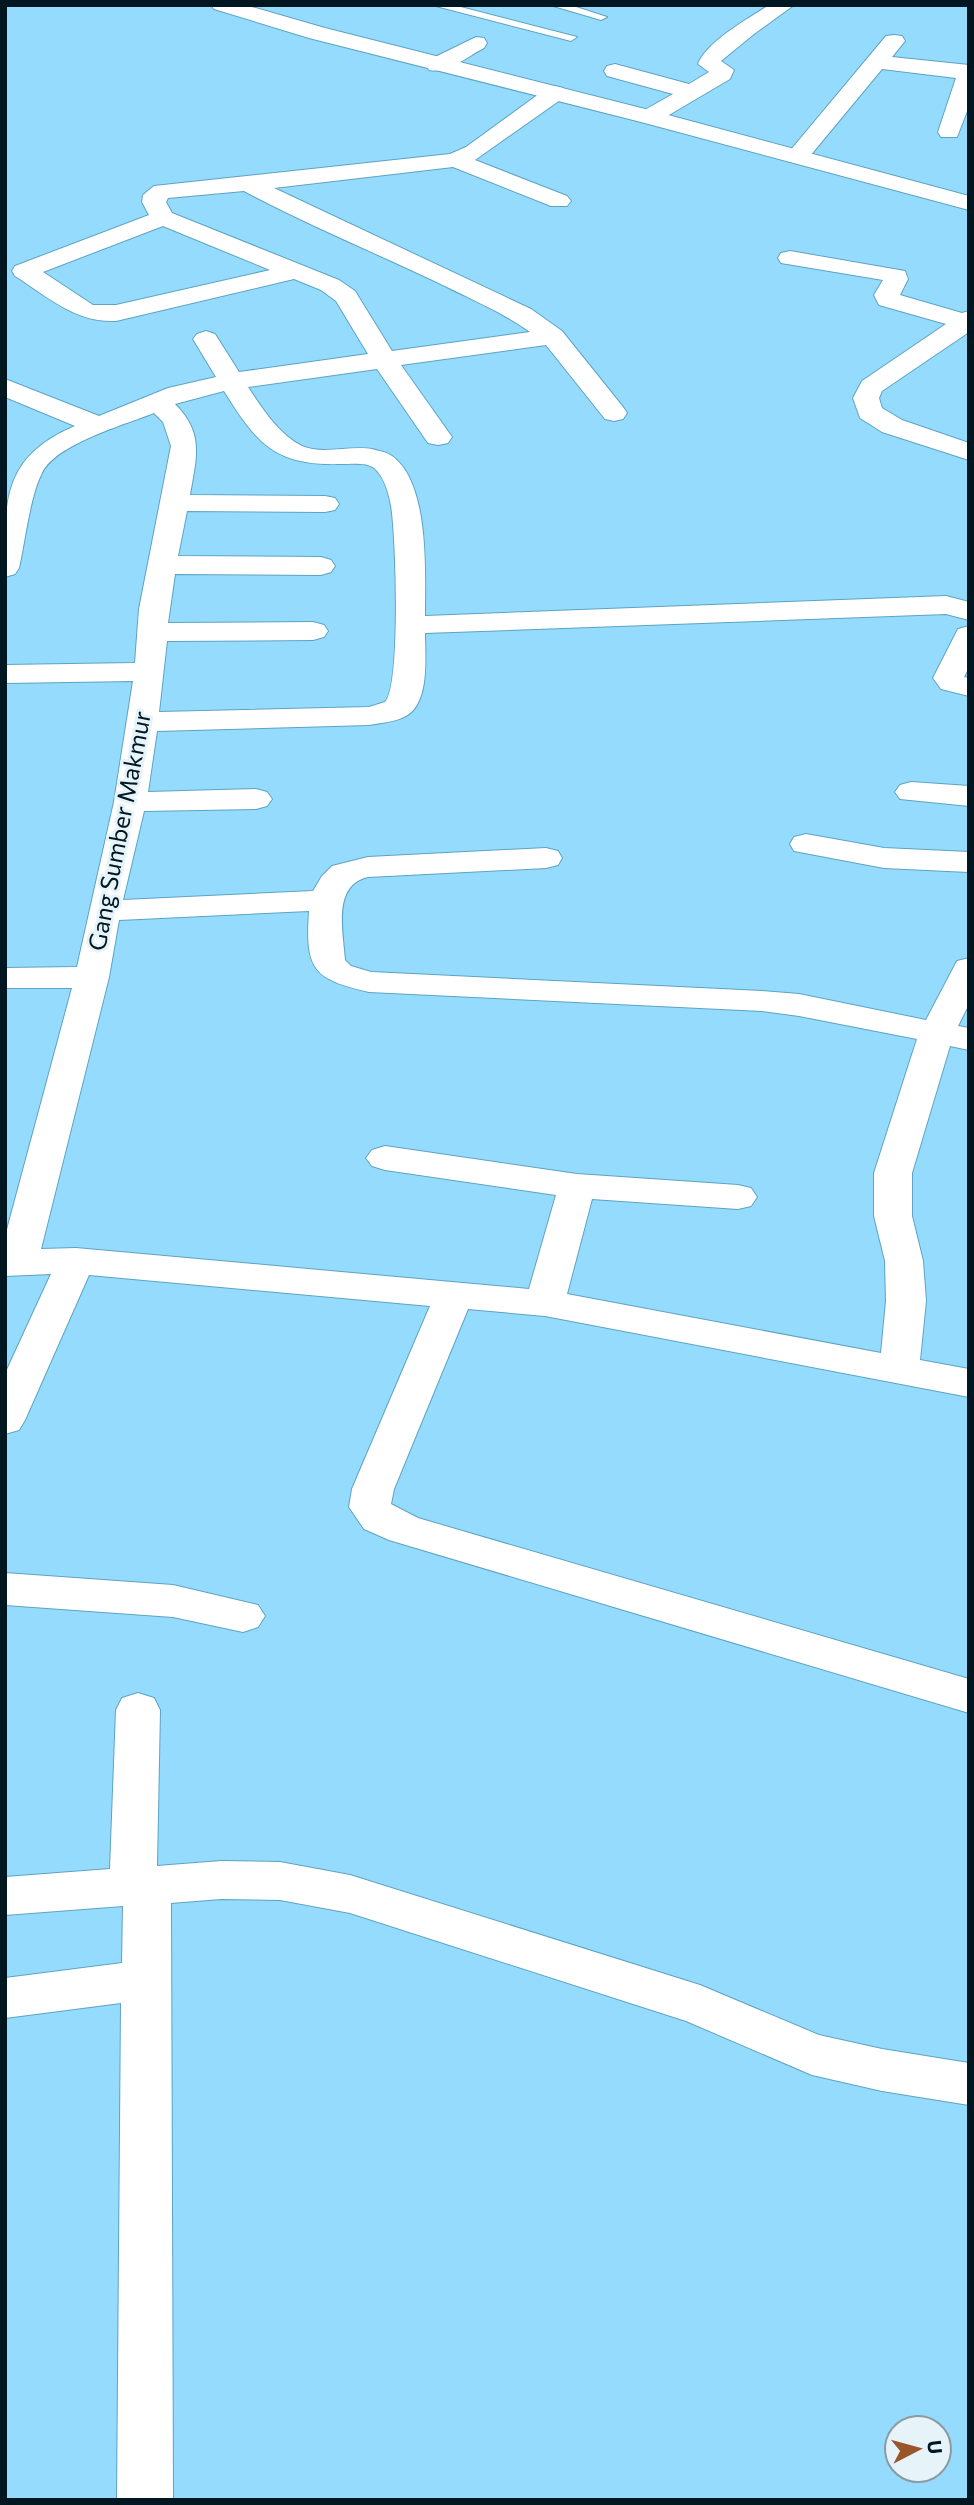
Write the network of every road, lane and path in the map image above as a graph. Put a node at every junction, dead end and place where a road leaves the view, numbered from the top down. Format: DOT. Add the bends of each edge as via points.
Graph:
graph roads {
  1 [pos="438,5"];
  2 [pos="556,5"];
  3 [pos="784,5"];
  4 [pos="236,7"];
  5 [pos="601,17"];
  6 [pos="571,37"];
  7 [pos="894,41"];
  8 [pos="476,43"];
  9 [pos="877,62"];
  10 [pos="436,65"];
  11 [pos="615,71"];
  12 [pos="969,72"];
  13 [pos="692,92"];
  14 [pos="555,93"];
  15 [pos="649,117"];
  16 [pos="949,132"];
  17 [pos="797,157"];
  18 [pos="456,160"];
  19 [pos="248,184"];
  20 [pos="559,201"];
  21 [pos="969,203"];
  22 [pos="163,218"];
  23 [pos="790,258"];
  24 [pos="293,272"];
  25 [pos="967,321"];
  26 [pos="553,336"];
  27 [pos="206,339"];
  28 [pos="385,361"];
  29 [pos="233,381"];
  30 [pos="7,389"];
  31 [pos="158,402"];
  32 [pos="614,413"];
  33 [pos="99,426"];
  34 [pos="438,437"];
  35 [pos="969,452"];
  36 [pos="18,471"];
  37 [pos="175,503"];
  38 [pos="325,504"];
  39 [pos="163,565"];
  40 [pos="321,566"];
  41 [pos="5,568"];
  42 [pos="961,603"];
  43 [pos="411,625"];
  44 [pos="313,631"];
  45 [pos="152,632"];
  46 [pos="969,635"];
  47 [pos="150,672"];
  48 [pos="5,674"];
  49 [pos="969,687"];
  50 [pos="142,722"];
  51 [pos="911,792"];
  52 [pos="969,796"];
  53 [pos="256,799"];
  54 [pos="130,802"];
  55 [pos="806,844"];
  56 [pos="546,858"];
  57 [pos="969,862"];
  58 [pos="327,900"];
  59 [pos="104,911"];
  60 [pos="969,968"];
  61 [pos="92,976"];
  62 [pos="5,978"];
  63 [pos="953,1035"];
  64 [pos="385,1158"];
  65 [pos="577,1186"];
  66 [pos="738,1197"];
  67 [pos="76,1261"];
  68 [pos="12,1262"];
  69 [pos="454,1295"];
  70 [pos="545,1303"];
  71 [pos="899,1367"];
  72 [pos="969,1382"];
  73 [pos="5,1420"];
  74 [pos="5,1588"];
  75 [pos="243,1616"];
  76 [pos="969,1696"];
  77 [pos="138,1710"];
  78 [pos="140,1886"];
  79 [pos="5,1896"];
  80 [pos="146,1980"];
  81 [pos="5,1998"];
  82 [pos="969,2084"];
  83 [pos="145,2500"];
  1 -- 6 [label="lane"];
  2 -- 5 [label="lane"];
  3 -- 13 [label="street" via="719,50 709,64 723,70 722,74"];
  4 -- 10 [label="street"];
  7 -- 9 [label="street"];
  8 -- 10 [label="street"];
  9 -- 12 [label="street"];
  9 -- 17 [label="street"];
  10 -- 14 [label="street"];
  11 -- 13 [label="street"];
  12 -- 16 [label="street"];
  13 -- 15 [label="street"];
  14 -- 15 [label="street"];
  14 -- 18 [label="street"];
  15 -- 17 [label="street"];
  17 -- 21 [label="street"];
  18 -- 19 [label="street"];
  18 -- 20 [label="street"];
  19 -- 22 [label="street" via="162,191 154,202"];
  19 -- 26 [label="street" via="522,314"];
  22 -- 24 [label="street"];
  22 -- 24 [label="street" via="24,272 97,314"];
  23 -- 25 [label="street" via="896,276 888,300"];
  24 -- 28 [label="street" via="346,296"];
  25 -- 35 [label="street" via="871,387 866,398 869,412 892,426"];
  26 -- 28 [label="street"];
  26 -- 32 [label="street"];
  27 -- 29 [label="street"];
  28 -- 29 [label="street"];
  28 -- 34 [label="street"];
  29 -- 31 [label="street"];
  29 -- 43 [label="street" via="260,424 291,452 383,460 396,478 405,510"];
  30 -- 33 [label="street"];
  31 -- 33 [label="street"];
  31 -- 37 [label="street, Gang Sumber Makmur" via="174,419 186,446"];
  33 -- 36 [label="street" via="71,437"];
  36 -- 41 [label="street" via="25,480"];
  37 -- 38 [label="street"];
  37 -- 39 [label="street, Gang Sumber Makmur"];
  39 -- 40 [label="street"];
  39 -- 45 [label="street, Gang Sumber Makmur"];
  42 -- 43 [label="street"];
  43 -- 50 [label="street" via="407,693 403,704 392,711 369,716"];
  44 -- 45 [label="street"];
  45 -- 47 [label="street, Gang Sumber Makmur"];
  46 -- 49 [label="street" via="948,678"];
  47 -- 48 [label="street"];
  47 -- 50 [label="street, Gang Sumber Makmur"];
  50 -- 54 [label="street, Gang Sumber Makmur"];
  51 -- 52 [label="street"];
  53 -- 54 [label="street"];
  54 -- 59 [label="street, Gang Sumber Makmur"];
  55 -- 57 [label="street" via="884,858"];
  56 -- 58 [label="street" via="368,867 341,874"];
  58 -- 59 [label="street"];
  58 -- 63 [label="street" via="328,962 339,973 369,982 762,1001"];
  59 -- 61 [label="street, Gang Sumber Makmur"];
  60 -- 63 [label="street"];
  61 -- 62 [label="street"];
  61 -- 68 [label="street, Gang Sumber Makmur"];
  63 -- 71 [label="street" via="893,1173 893,1216 904,1261 906,1301"];
  64 -- 65 [label="street"];
  65 -- 66 [label="street"];
  65 -- 70 [label="street"];
  67 -- 68 [label="street"];
  67 -- 69 [label="street"];
  67 -- 73 [label="street"];
  69 -- 70 [label="street"];
  69 -- 76 [label="street" via="373,1489 370,1507 379,1518"];
  70 -- 71 [label="street"];
  71 -- 72 [label="street"];
  74 -- 75 [label="street" via="173,1601"];
  77 -- 78 [label="street"];
  78 -- 79 [label="street"];
  78 -- 80 [label="street"];
  78 -- 82 [label="street" via="280,1881 350,1895 699,2005 812,2054"];
  80 -- 81 [label="street"];
  80 -- 83 [label="street"];
}
